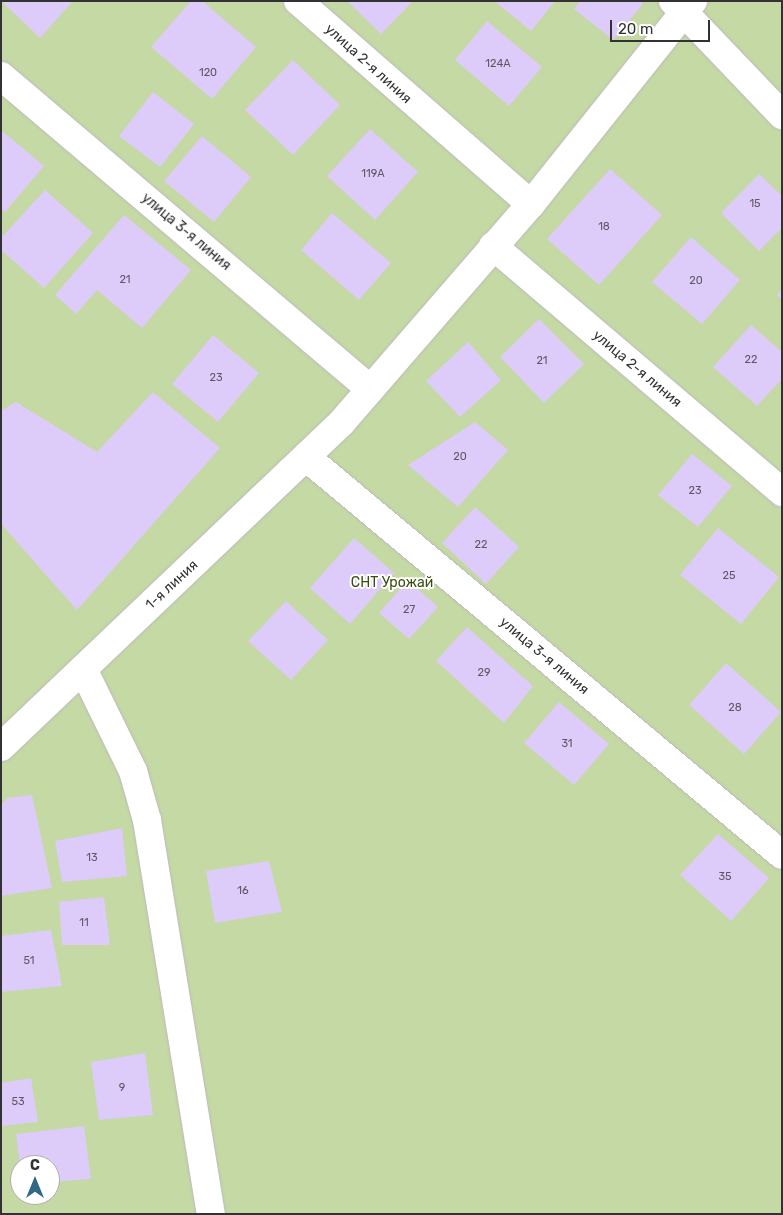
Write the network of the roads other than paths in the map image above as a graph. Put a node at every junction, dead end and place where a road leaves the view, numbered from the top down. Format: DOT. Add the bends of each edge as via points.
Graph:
graph roads {
  1 [pos="298,1"];
  2 [pos="684,5"];
  3 [pos="1,76"];
  4 [pos="782,115"];
  5 [pos="531,204"];
  6 [pos="493,246"];
  7 [pos="370,389"];
  8 [pos="306,457"];
  9 [pos="782,492"];
  10 [pos="83,669"];
  11 [pos="1,747"];
  12 [pos="782,855"];
  13 [pos="211,1214"];
  1 -- 5 [label="street, улица 2-я линия"];
  2 -- 4 [label="street"];
  2 -- 5 [label="street, 1-я линия"];
  3 -- 7 [label="street, улица 3-я линия"];
  5 -- 6 [label="street, 1-я линия"];
  6 -- 7 [label="street, 1-я линия"];
  6 -- 9 [label="street, улица 2-я линия"];
  7 -- 8 [label="street, 1-я линия"];
  8 -- 10 [label="street, 1-я линия"];
  8 -- 12 [label="street, улица 3-я линия"];
  10 -- 11 [label="street, 1-я линия"];
  10 -- 13 [label="street" via="133,770 147,820"];
}
